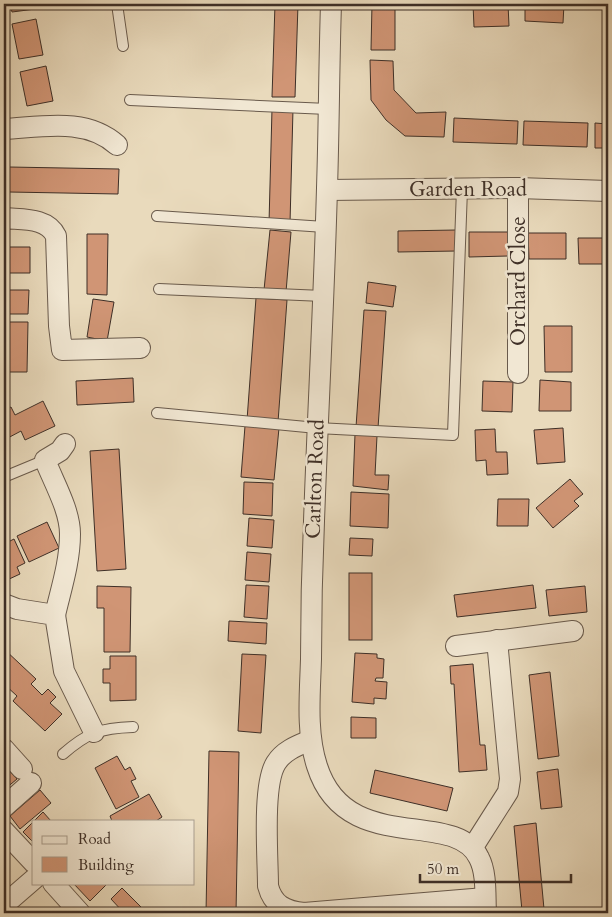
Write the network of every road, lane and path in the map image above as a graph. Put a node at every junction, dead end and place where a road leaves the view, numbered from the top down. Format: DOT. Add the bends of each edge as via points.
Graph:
graph roads {
  1 [pos="117,4"];
  2 [pos="331,4"];
  3 [pos="123,46"];
  4 [pos="130,100"];
  5 [pos="328,109"];
  6 [pos="4,129"];
  7 [pos="117,145"];
  8 [pos="518,188"];
  9 [pos="462,189"];
  10 [pos="327,190"];
  11 [pos="608,191"];
  12 [pos="157,216"];
  13 [pos="4,218"];
  14 [pos="325,226"];
  15 [pos="159,289"];
  16 [pos="324,296"];
  17 [pos="140,348"];
  18 [pos="518,373"];
  19 [pos="157,413"];
  20 [pos="317,428"];
  21 [pos="65,444"];
  22 [pos="45,460"];
  23 [pos="4,477"];
  24 [pos="4,604"];
  25 [pos="55,615"];
  26 [pos="573,631"];
  27 [pos="497,640"];
  28 [pos="456,646"];
  29 [pos="133,727"];
  30 [pos="94,732"];
  31 [pos="311,740"];
  32 [pos="4,750"];
  33 [pos="63,754"];
  34 [pos="4,807"];
  35 [pos="4,830"];
  36 [pos="473,848"];
  37 [pos="32,861"];
  38 [pos="32,881"];
  39 [pos="54,884"];
  40 [pos="4,905"];
  41 [pos="486,906"];
  42 [pos="80,913"];
  1 -- 3 [label="lane"];
  2 -- 5 [label="street, Carlton Road"];
  4 -- 5 [label="lane"];
  5 -- 10 [label="street, Carlton Road"];
  6 -- 7 [label="street" via="86,128 108,137"];
  8 -- 9 [label="street, Garden Road"];
  8 -- 11 [label="street, Garden Road"];
  8 -- 18 [label="street, Orchard Close"];
  9 -- 10 [label="street, Garden Road"];
  9 -- 20 [label="lane" via="453,435"];
  10 -- 14 [label="street, Carlton Road"];
  12 -- 14 [label="lane"];
  13 -- 17 [label="street" via="46,224 53,229 62,350"];
  14 -- 16 [label="street, Carlton Road"];
  15 -- 16 [label="lane"];
  16 -- 20 [label="street, Carlton Road"];
  19 -- 20 [label="lane"];
  20 -- 31 [label="street, Carlton Road"];
  21 -- 22 [label="street"];
  22 -- 23 [label="lane"];
  22 -- 25 [label="street" via="64,507 70,533"];
  24 -- 25 [label="street"];
  25 -- 30 [label="street" via="64,671"];
  26 -- 27 [label="street"];
  27 -- 28 [label="street"];
  27 -- 36 [label="street" via="510,779 508,792"];
  29 -- 30 [label="lane"];
  30 -- 33 [label="lane" via="84,736"];
  31 -- 36 [label="street, Carlton Road" via="324,786 342,807 368,821 446,835 461,839"];
  31 -- 41 [label="street" via="289,750 276,762 269,782 268,886 271,897 279,906 304,913"];
  32 -- 34 [label="street" via="26,776"];
  35 -- 37 [label="street"];
  36 -- 41 [label="street" via="480,859"];
  38 -- 40 [label="street"];
  39 -- 42 [label="street"];
}
